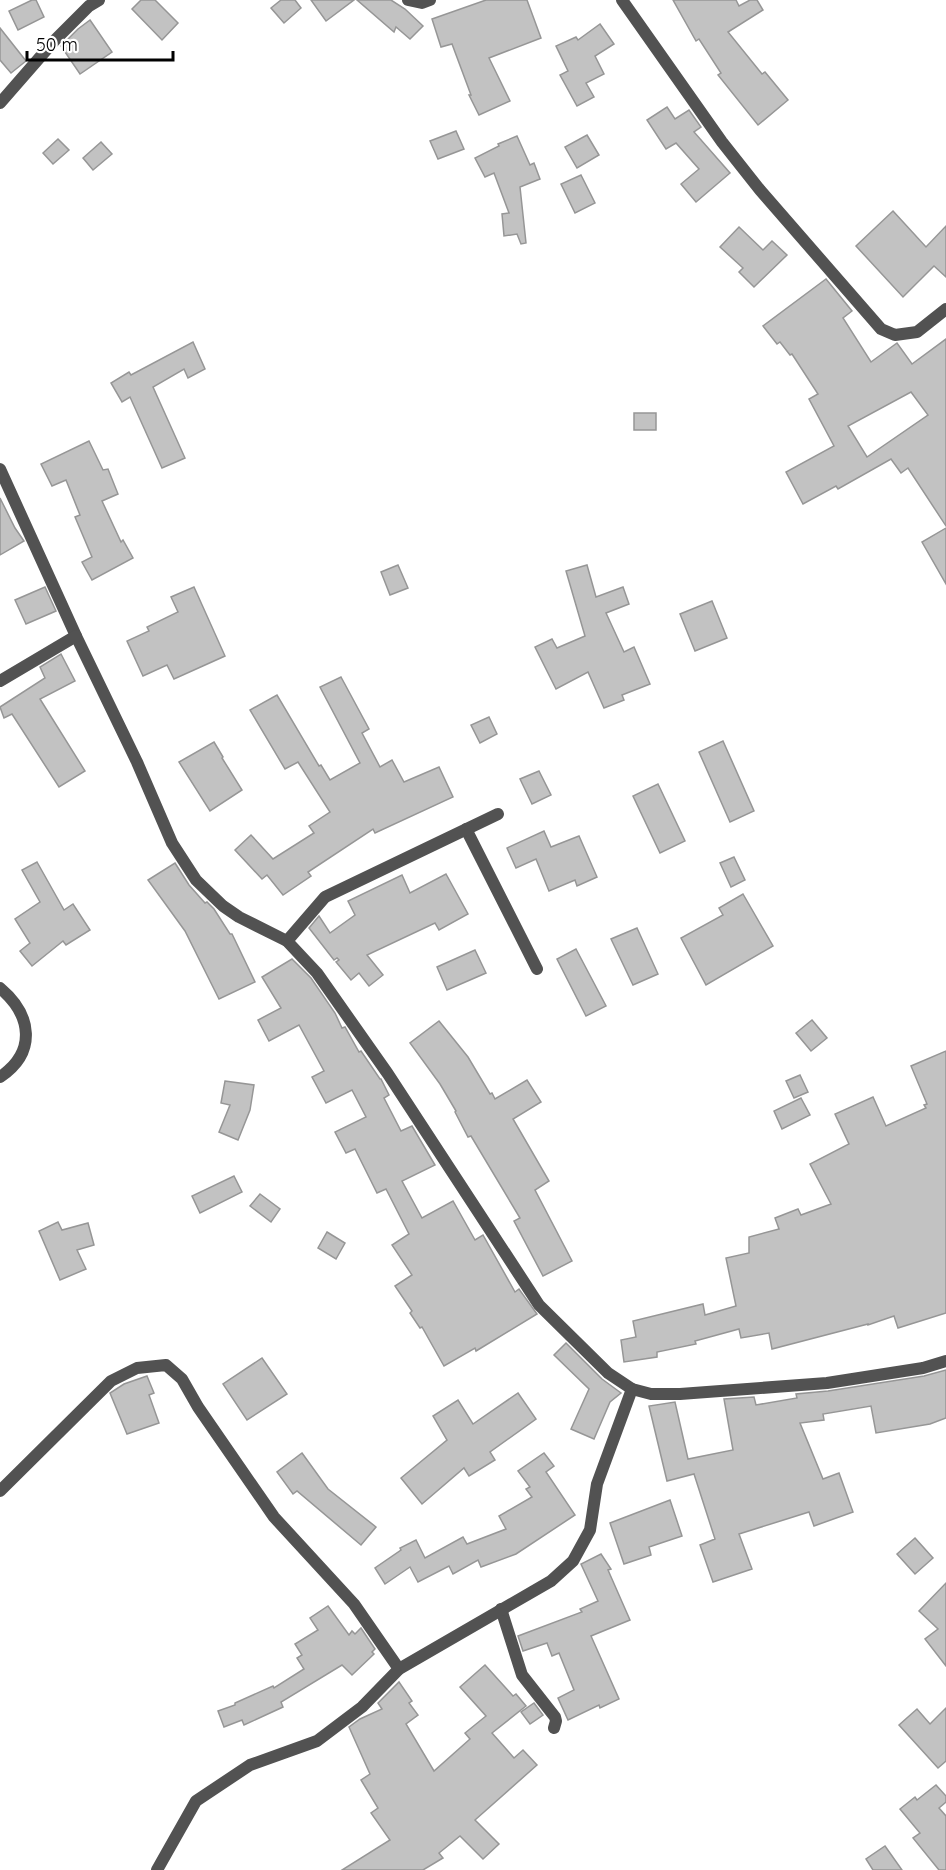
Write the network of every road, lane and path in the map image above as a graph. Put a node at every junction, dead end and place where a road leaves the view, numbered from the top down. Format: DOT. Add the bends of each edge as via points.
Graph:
graph roads {
  1 [pos="99,0"];
  2 [pos="408,0"];
  3 [pos="430,0"];
  4 [pos="622,0"];
  5 [pos="0,103"];
  6 [pos="946,309"];
  7 [pos="0,469"];
  8 [pos="76,636"];
  9 [pos="0,681"];
  10 [pos="498,814"];
  11 [pos="466,829"];
  12 [pos="287,941"];
  13 [pos="537,969"];
  14 [pos="0,988"];
  15 [pos="0,1077"];
  16 [pos="946,1361"];
  17 [pos="632,1389"];
  18 [pos="0,1491"];
  19 [pos="501,1609"];
  20 [pos="399,1670"];
  21 [pos="554,1728"];
  22 [pos="157,1870"];
  1 -- 5 [label="street" via="55,40"];
  2 -- 3 [label="street"];
  4 -- 6 [label="street" via="729,150 881,328 895,335 917,332"];
  7 -- 8 [label="street"];
  8 -- 9 [label="street"];
  8 -- 12 [label="street" via="172,843 196,880 238,917"];
  10 -- 11 [label="street"];
  11 -- 12 [label="street" via="325,897"];
  11 -- 13 [label="street"];
  12 -- 17 [label="street" via="317,973 388,1074 539,1305 608,1373"];
  14 -- 15 [label="street" via="19,1009 27,1033 24,1050 15,1065"];
  16 -- 17 [label="street" via="827,1383 680,1394 651,1394"];
  17 -- 19 [label="street" via="597,1484 590,1530 573,1561 551,1581"];
  18 -- 20 [label="street" via="111,1381 137,1368 166,1365 182,1378 273,1516 354,1604"];
  19 -- 20 [label="street"];
  19 -- 21 [label="street" via="522,1675 555,1717"];
  20 -- 22 [label="street" via="362,1707 317,1741 250,1765 196,1801"];
}
